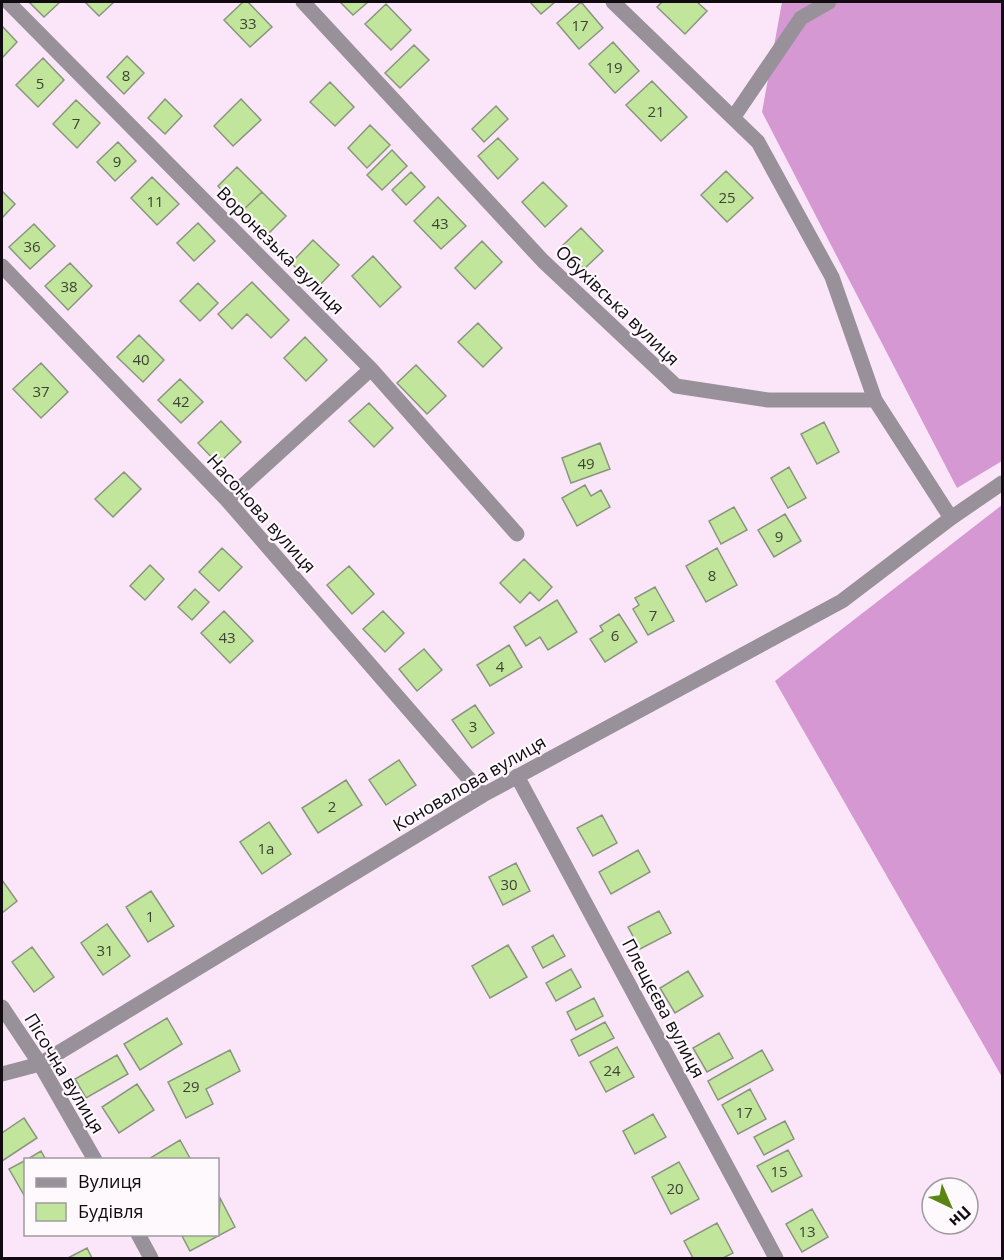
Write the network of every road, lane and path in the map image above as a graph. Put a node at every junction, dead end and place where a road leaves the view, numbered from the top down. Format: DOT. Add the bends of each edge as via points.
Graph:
graph roads {
  1 [pos="8,2"];
  2 [pos="303,2"];
  3 [pos="614,2"];
  4 [pos="829,2"];
  5 [pos="733,117"];
  6 [pos="2,266"];
  7 [pos="370,369"];
  8 [pos="875,400"];
  9 [pos="1002,483"];
  10 [pos="227,500"];
  11 [pos="951,518"];
  12 [pos="517,534"];
  13 [pos="517,776"];
  14 [pos="483,795"];
  15 [pos="2,1007"];
  16 [pos="40,1064"];
  17 [pos="2,1074"];
  18 [pos="94,1158"];
  19 [pos="139,1236"];
  20 [pos="151,1258"];
  21 [pos="776,1258"];
  1 -- 7 [label="street, Воронезька вулиця"];
  2 -- 8 [label="street, Обухівська вулиця" via="543,261 676,387 768,400"];
  3 -- 5 [label="street"];
  4 -- 5 [label="street" via="801,18"];
  5 -- 8 [label="street" via="758,142 831,277"];
  6 -- 10 [label="street, Насонова вулиця"];
  7 -- 10 [label="street"];
  7 -- 12 [label="street, Воронезька вулиця"];
  8 -- 11 [label="street"];
  9 -- 11 [label="street, Коновалова вулиця"];
  10 -- 14 [label="street, Насонова вулиця"];
  11 -- 13 [label="street, Коновалова вулиця" via="842,601"];
  13 -- 14 [label="street, Коновалова вулиця"];
  13 -- 21 [label="street, Плещєєва вулиця"];
  14 -- 16 [label="street, Коновалова вулиця"];
  15 -- 16 [label="street, Пісочна вулиця"];
  16 -- 17 [label="street, Коновалова вулиця"];
  16 -- 18 [label="street, Пісочна вулиця"];
  19 -- 20 [label="street"];
}
